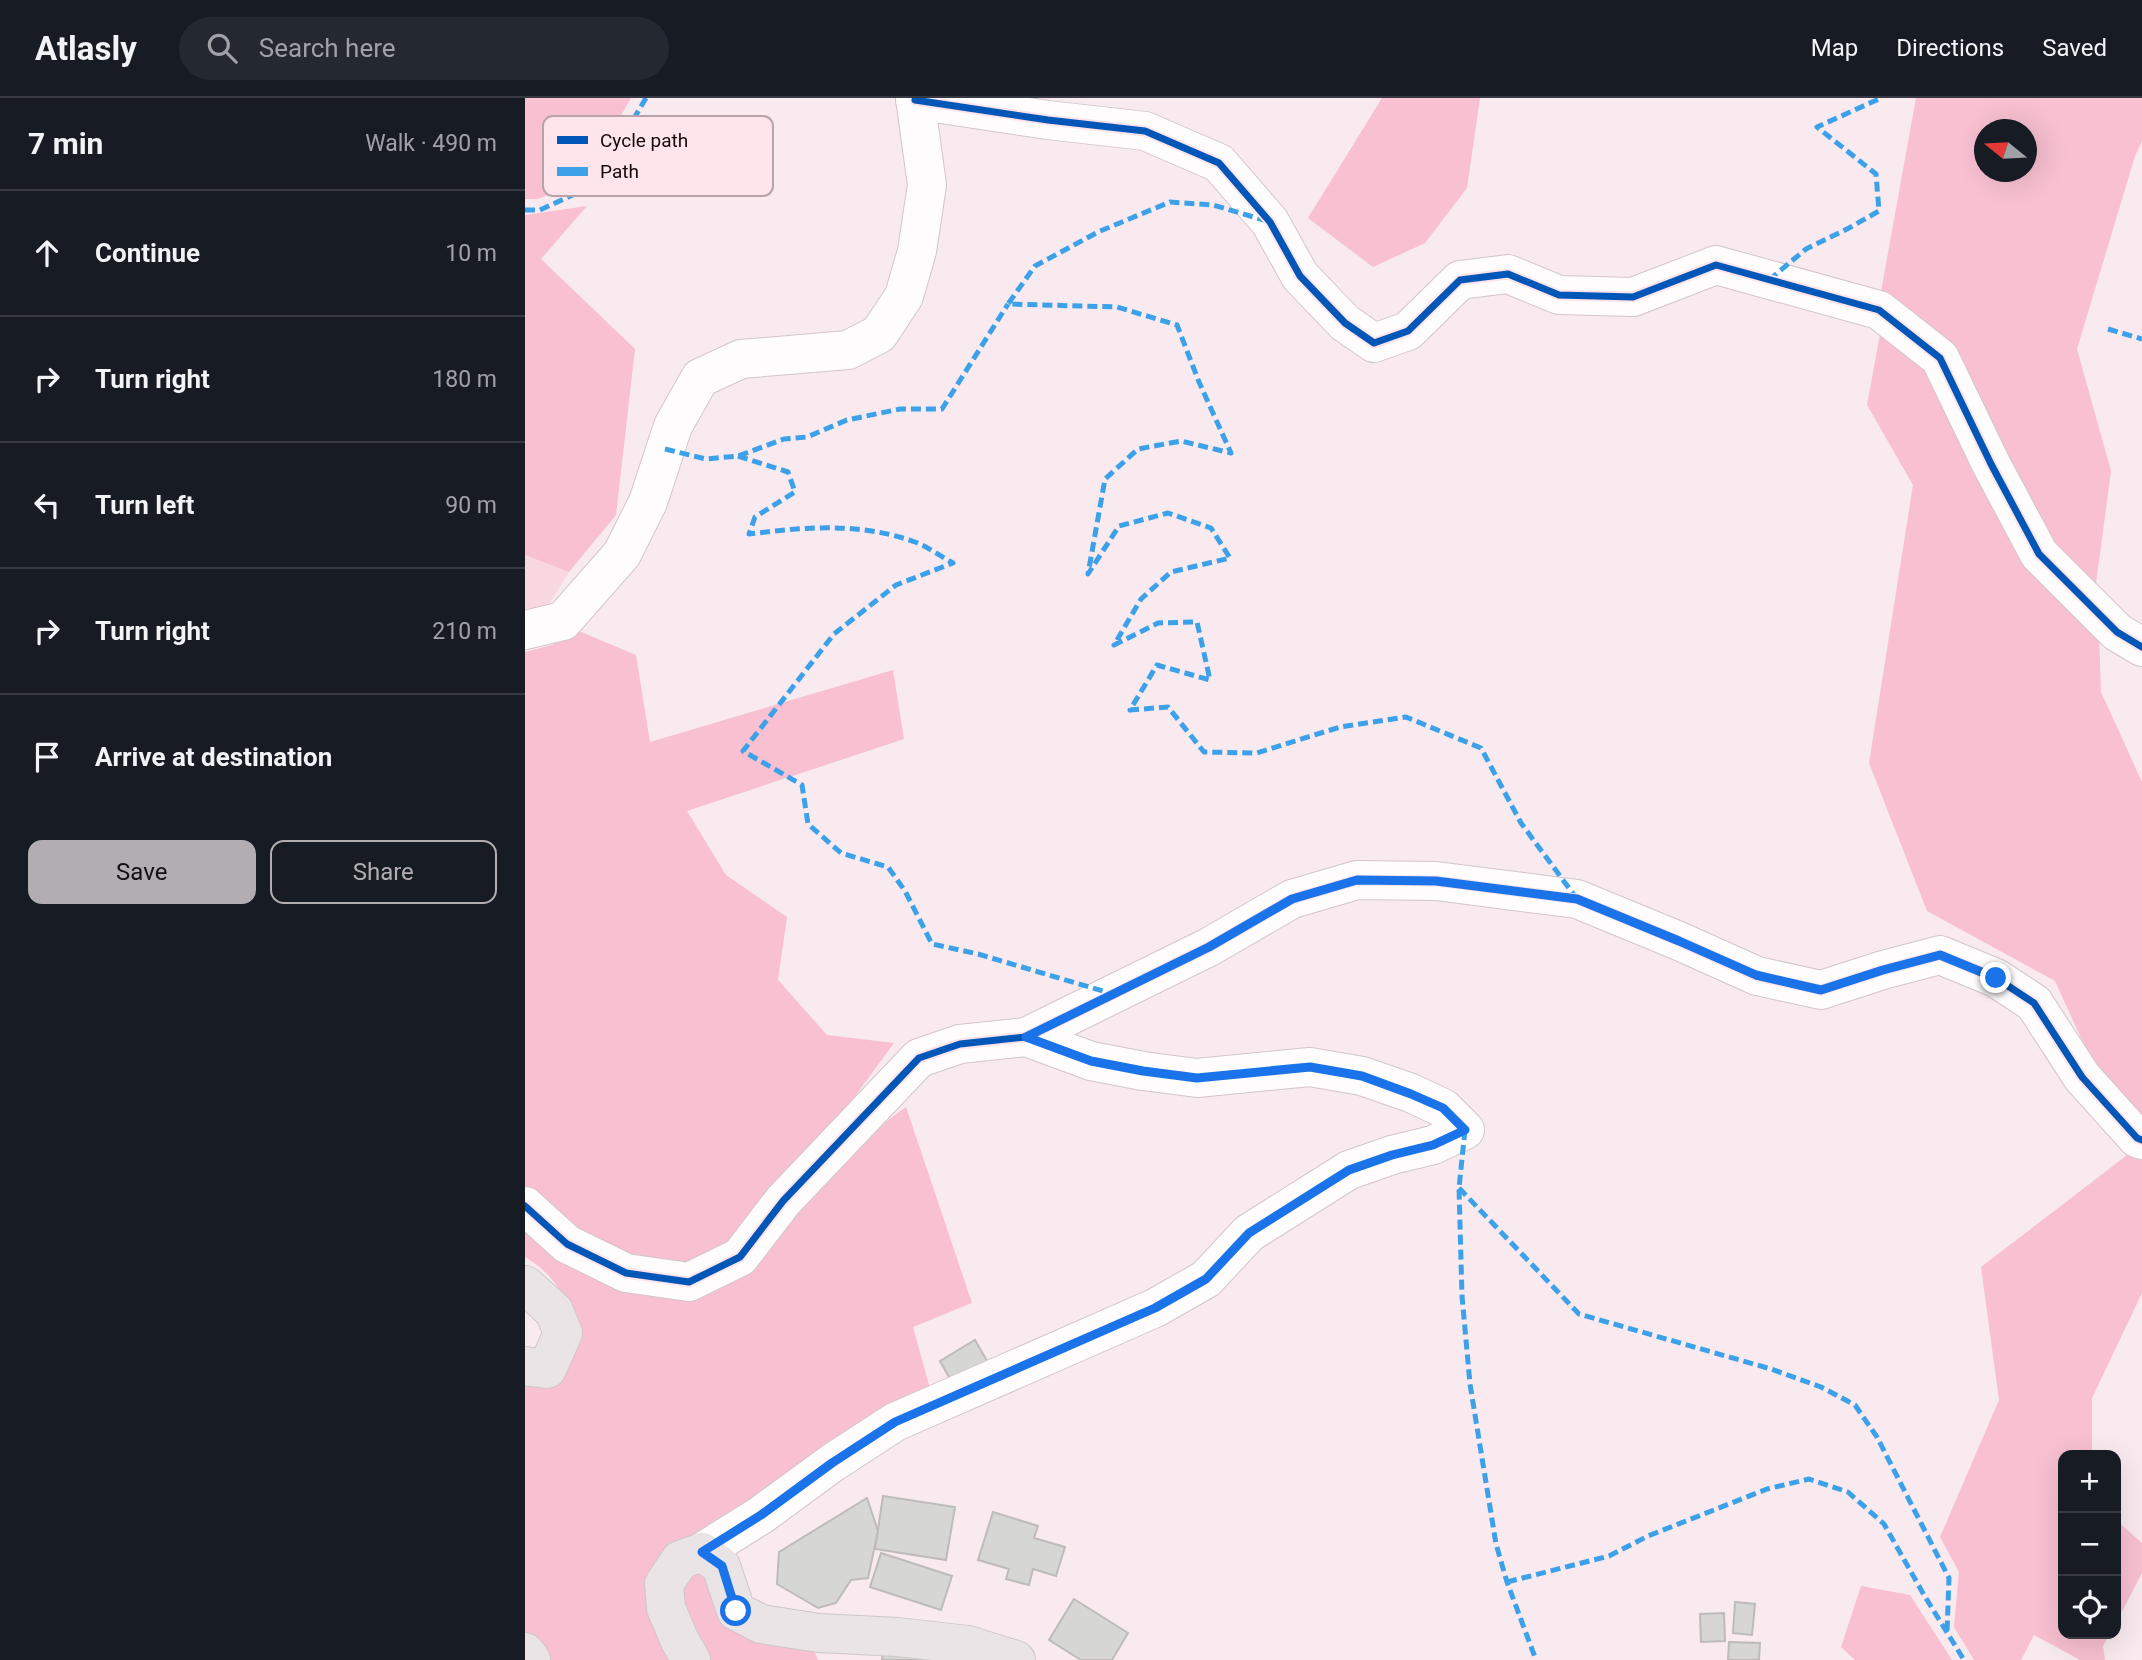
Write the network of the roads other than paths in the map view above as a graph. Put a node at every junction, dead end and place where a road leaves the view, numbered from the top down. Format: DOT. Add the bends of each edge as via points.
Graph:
graph roads {
  1 [pos="915,99"];
  2 [pos="525,630"];
  3 [pos="2142,647"];
  4 [pos="1026,1037"];
  5 [pos="2142,1140"];
  6 [pos="525,1206"];
  7 [pos="525,1284"];
  8 [pos="525,1366"];
  9 [pos="702,1552"];
  10 [pos="525,1652"];
  11 [pos="531,1660"];
  12 [pos="691,1660"];
  13 [pos="1016,1660"];
  1 -- 2 [label="street" via="927,185 917,251 904,296 879,334 848,350 741,359 700,378 673,425 648,502 622,555 563,621"];
  1 -- 3 [label="street" via="1145,131 1219,163 1270,222 1300,276 1345,323 1374,343 1408,331 1460,280 1508,274 1559,295 1633,297 1716,265 1879,310 1940,358 2039,554 2117,632"];
  4 -- 5 [label="street" via="1209,947 1292,899 1357,880 1436,881 1577,899 1756,975 1821,990 1940,955 1996,978 2034,1003 2082,1077"];
  4 -- 6 [label="street" via="960,1044 919,1058 783,1201 740,1257 689,1282 626,1273 567,1244"];
  4 -- 9 [label="street" via="1091,1061 1197,1078 1310,1067 1362,1076 1443,1108 1465,1130 1433,1145 1349,1170 1249,1233 1206,1279 1155,1308 895,1422"];
  7 -- 8 [label="main road" via="554,1311 563,1333 547,1369"];
  9 -- 12 [label="main road" via="680,1560 664,1584 666,1608"];
  9 -- 13 [label="main road" via="722,1566 736,1611 761,1624 968,1645"];
  10 -- 11 [label="main road"];
}
